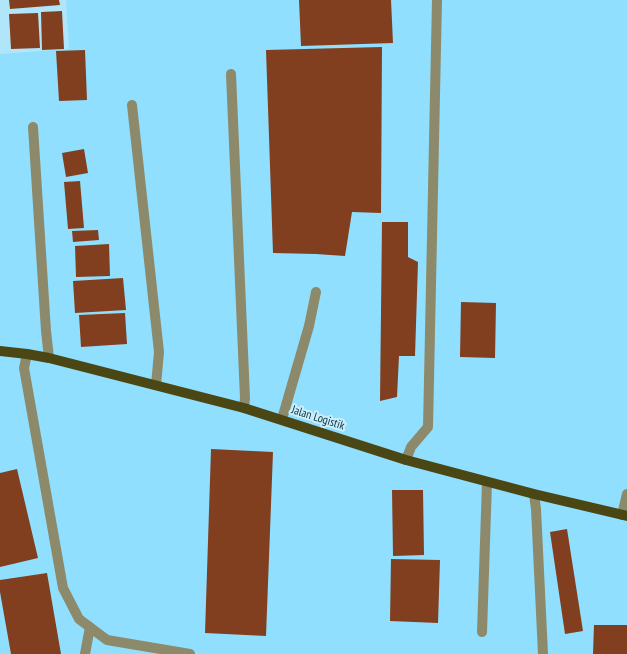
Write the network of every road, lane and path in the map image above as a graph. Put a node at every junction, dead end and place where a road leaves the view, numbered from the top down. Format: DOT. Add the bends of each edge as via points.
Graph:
graph roads {
  1 [pos="437,0"];
  2 [pos="231,74"];
  3 [pos="132,106"];
  4 [pos="33,127"];
  5 [pos="316,292"];
  6 [pos="0,351"];
  7 [pos="27,354"];
  8 [pos="49,358"];
  9 [pos="156,385"];
  10 [pos="244,408"];
  11 [pos="282,420"];
  12 [pos="406,460"];
  13 [pos="487,482"];
  14 [pos="534,494"];
  15 [pos="627,494"];
  16 [pos="624,516"];
  17 [pos="90,627"];
  18 [pos="482,632"];
  19 [pos="85,654"];
  20 [pos="190,654"];
  21 [pos="543,654"];
  1 -- 12 [label="lane" via="428,427 411,447"];
  2 -- 10 [label="lane"];
  3 -- 9 [label="lane" via="159,352"];
  4 -- 8 [label="lane"];
  5 -- 11 [label="lane"];
  6 -- 7 [label="main road, Jalan Logistik"];
  7 -- 8 [label="main road, Jalan Logistik"];
  7 -- 17 [label="lane" via="24,368 63,588 79,619"];
  8 -- 9 [label="main road, Jalan Logistik"];
  9 -- 10 [label="main road, Jalan Logistik"];
  10 -- 11 [label="main road, Jalan Logistik"];
  11 -- 12 [label="main road, Jalan Logistik"];
  12 -- 13 [label="main road, Jalan Logistik"];
  13 -- 14 [label="main road, Jalan Logistik"];
  13 -- 18 [label="lane"];
  14 -- 16 [label="main road, Jalan Logistik"];
  14 -- 21 [label="lane"];
  15 -- 16 [label="lane"];
  17 -- 19 [label="lane"];
  17 -- 20 [label="lane" via="107,640"];
}
